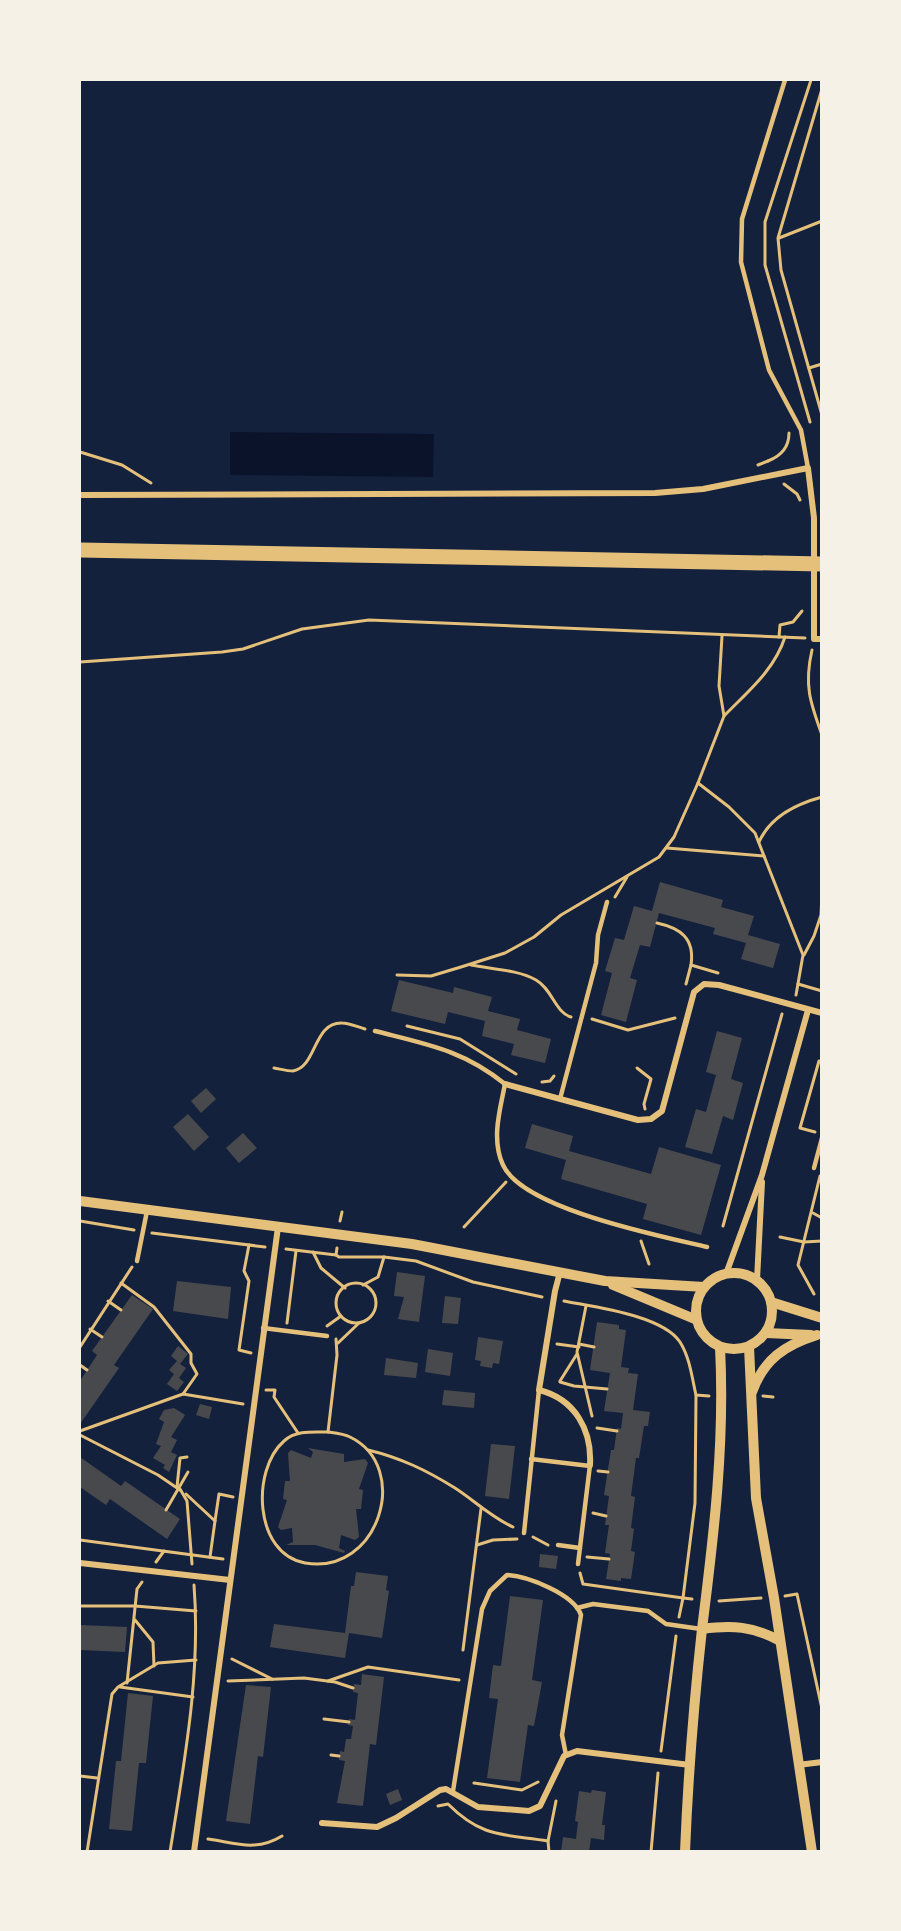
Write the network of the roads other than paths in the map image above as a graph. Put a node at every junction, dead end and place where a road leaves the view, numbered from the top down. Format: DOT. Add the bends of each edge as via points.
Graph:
graph roads {
  1 [pos="785,80"];
  2 [pos="808,468"];
  3 [pos="80,495"];
  4 [pos="80,550"];
  5 [pos="822,564"];
  6 [pos="818,639"];
  7 [pos="607,902"];
  8 [pos="808,1010"];
  9 [pos="822,1013"];
  10 [pos="375,1031"];
  11 [pos="505,1084"];
  12 [pos="560,1098"];
  13 [pos="822,1136"];
  14 [pos="814,1168"];
  15 [pos="762,1175"];
  16 [pos="80,1201"];
  17 [pos="147,1211"];
  18 [pos="278,1227"];
  19 [pos="707,1247"];
  20 [pos="136,1261"];
  21 [pos="560,1272"];
  22 [pos="726,1274"];
  23 [pos="757,1280"];
  24 [pos="605,1281"];
  25 [pos="704,1287"];
  26 [pos="771,1302"];
  27 [pos="822,1318"];
  28 [pos="697,1320"];
  29 [pos="263,1328"];
  30 [pos="766,1333"];
  31 [pos="819,1335"];
  32 [pos="327,1336"];
  33 [pos="720,1347"];
  34 [pos="749,1347"];
  35 [pos="539,1390"];
  36 [pos="750,1396"];
  37 [pos="531,1460"];
  38 [pos="590,1466"];
  39 [pos="523,1535"];
  40 [pos="558,1545"];
  41 [pos="580,1548"];
  42 [pos="80,1563"];
  43 [pos="578,1564"];
  44 [pos="230,1580"];
  45 [pos="577,1608"];
  46 [pos="702,1629"];
  47 [pos="780,1641"];
  48 [pos="566,1755"];
  49 [pos="822,1762"];
  50 [pos="691,1765"];
  51 [pos="798,1765"];
  52 [pos="453,1791"];
  53 [pos="322,1823"];
  54 [pos="194,1851"];
  55 [pos="683,1851"];
  56 [pos="812,1851"];
  1 -- 2 [label="lane" via="742,219 741,261 769,370 801,430"];
  2 -- 3 [label="street" via="703,489 655,493"];
  2 -- 6 [label="street" via="814,518"];
  4 -- 5 [label="main road"];
  7 -- 12 [label="lane" via="598,935 596,963"];
  8 -- 9 [label="street"];
  8 -- 12 [label="street" via="704,984 694,992 663,1111 649,1120 638,1120"];
  8 -- 15 [label="street"];
  10 -- 11 [label="lane" via="451,1050"];
  11 -- 12 [label="street"];
  11 -- 19 [label="lane" via="496,1130 502,1163 511,1178 531,1194 638,1231"];
  13 -- 14 [label="lane"];
  15 -- 22 [label="street"];
  15 -- 23 [label="street"];
  16 -- 17 [label="street"];
  17 -- 18 [label="street"];
  17 -- 20 [label="lane"];
  18 -- 21 [label="street" via="412,1244"];
  18 -- 29 [label="street"];
  21 -- 24 [label="street"];
  21 -- 35 [label="street"];
  22 -- 23 [label="street"];
  22 -- 25 [label="street"];
  23 -- 26 [label="street"];
  24 -- 25 [label="street"];
  24 -- 28 [label="street"];
  25 -- 28 [label="street" via="696,1307"];
  26 -- 27 [label="street"];
  26 -- 30 [label="street"];
  28 -- 33 [label="street" via="702,1333"];
  29 -- 32 [label="lane"];
  29 -- 44 [label="street"];
  30 -- 31 [label="street"];
  30 -- 34 [label="street"];
  31 -- 36 [label="street" via="780,1350 762,1371"];
  33 -- 34 [label="street"];
  33 -- 46 [label="street" via="718,1500"];
  34 -- 36 [label="street"];
  35 -- 37 [label="lane"];
  35 -- 38 [label="street" via="564,1401 585,1427 591,1448"];
  36 -- 47 [label="street" via="756,1498"];
  37 -- 38 [label="lane"];
  37 -- 39 [label="lane"];
  38 -- 41 [label="lane"];
  40 -- 41 [label="lane"];
  41 -- 43 [label="lane"];
  42 -- 44 [label="street"];
  44 -- 54 [label="street"];
  45 -- 46 [label="lane" via="593,1604 648,1611 666,1624"];
  45 -- 48 [label="lane" via="580,1623 562,1742"];
  45 -- 52 [label="lane" via="560,1593 512,1575 503,1576 490,1591 482,1609"];
  46 -- 47 [label="street" via="743,1626"];
  46 -- 50 [label="street"];
  47 -- 51 [label="street"];
  48 -- 50 [label="street" via="577,1751"];
  48 -- 52 [label="street" via="540,1806 529,1811 478,1807"];
  49 -- 51 [label="street"];
  50 -- 55 [label="street"];
  51 -- 56 [label="street"];
  52 -- 53 [label="street" via="440,1790 376,1827"];
}
